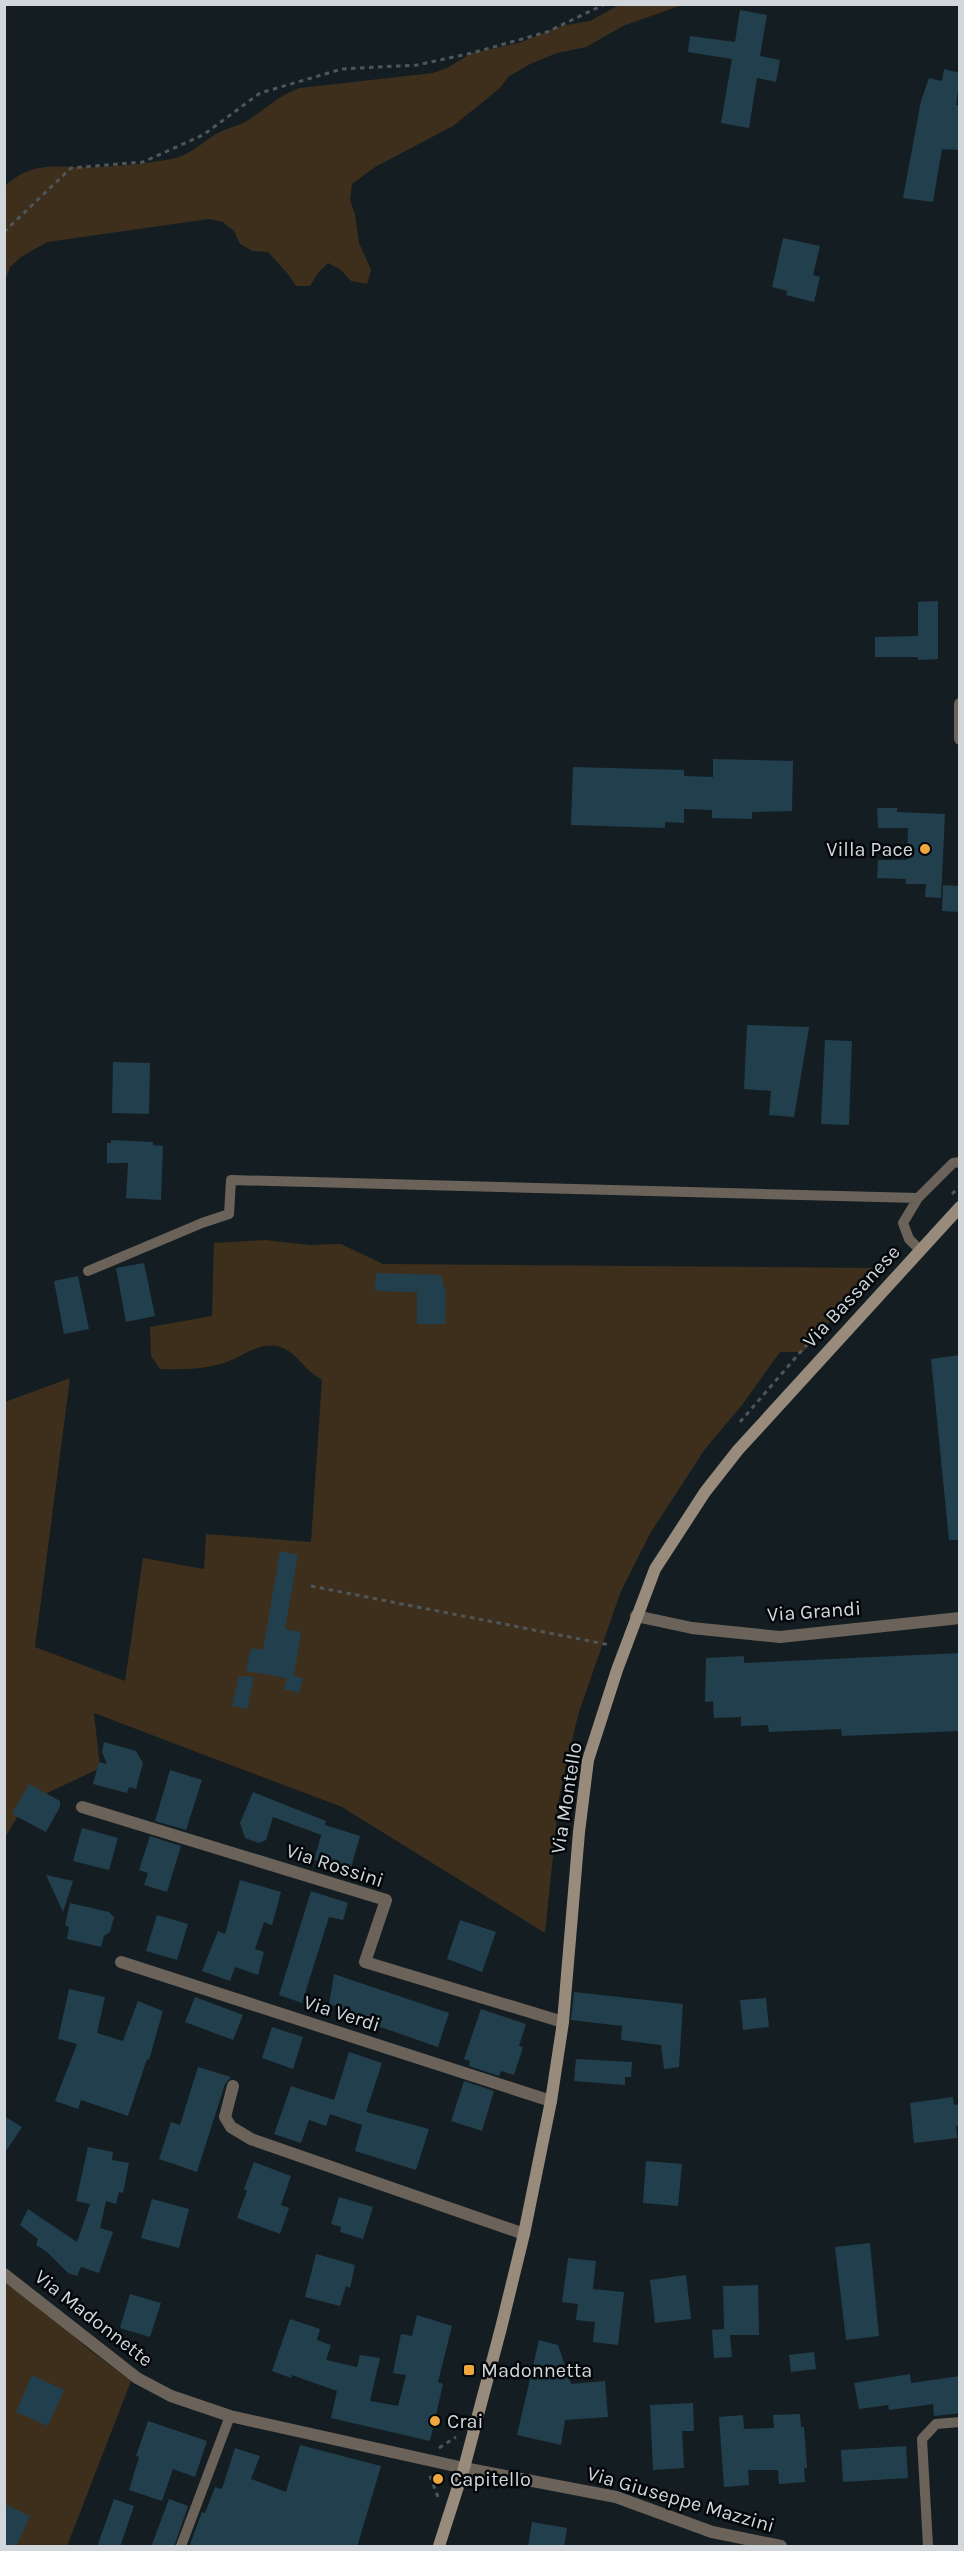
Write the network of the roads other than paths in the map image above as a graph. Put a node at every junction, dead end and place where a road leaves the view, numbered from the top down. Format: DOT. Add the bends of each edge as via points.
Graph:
graph roads {
  1 [pos="960,704"];
  2 [pos="960,739"];
  3 [pos="960,1162"];
  4 [pos="918,1198"];
  5 [pos="960,1207"];
  6 [pos="920,1250"];
  7 [pos="88,1271"];
  8 [pos="771,1412"];
  9 [pos="636,1616"];
  10 [pos="960,1617"];
  11 [pos="82,1807"];
  12 [pos="121,1962"];
  13 [pos="563,2022"];
  14 [pos="233,2086"];
  15 [pos="551,2101"];
  16 [pos="524,2234"];
  17 [pos="4,2274"];
  18 [pos="230,2416"];
  19 [pos="960,2422"];
  20 [pos="464,2468"];
  21 [pos="181,2547"];
  22 [pos="439,2547"];
  23 [pos="781,2547"];
  24 [pos="928,2547"];
  1 -- 2 [label="street"];
  3 -- 4 [label="lane" via="953,1163"];
  4 -- 6 [label="lane" via="903,1223 909,1239"];
  4 -- 7 [label="lane" via="231,1180 229,1214"];
  5 -- 6 [label="main road, Via Bassanese"];
  6 -- 8 [label="main road, Via Bassanese"];
  8 -- 9 [label="main road, Via Montello" via="705,1492 655,1569"];
  9 -- 10 [label="street, Via Grandi" via="692,1629 780,1637"];
  9 -- 13 [label="main road, Via Montello" via="588,1760"];
  11 -- 13 [label="street, Via Rossini" via="386,1900 365,1962"];
  12 -- 15 [label="street, Via Verdi"];
  13 -- 15 [label="main road, Via Montello"];
  14 -- 16 [label="street" via="225,2117 231,2127 251,2139"];
  15 -- 16 [label="main road, Via Montello"];
  16 -- 20 [label="main road, Via Montello"];
  17 -- 18 [label="street, Via Madonnette" via="136,2378 171,2396"];
  18 -- 20 [label="street, Via Madonnette"];
  18 -- 21 [label="lane"];
  19 -- 24 [label="lane" via="936,2424 922,2439"];
  20 -- 22 [label="main road, Via Montello"];
  20 -- 23 [label="street, Via Giuseppe Mazzini" via="616,2497 712,2532"];
}
